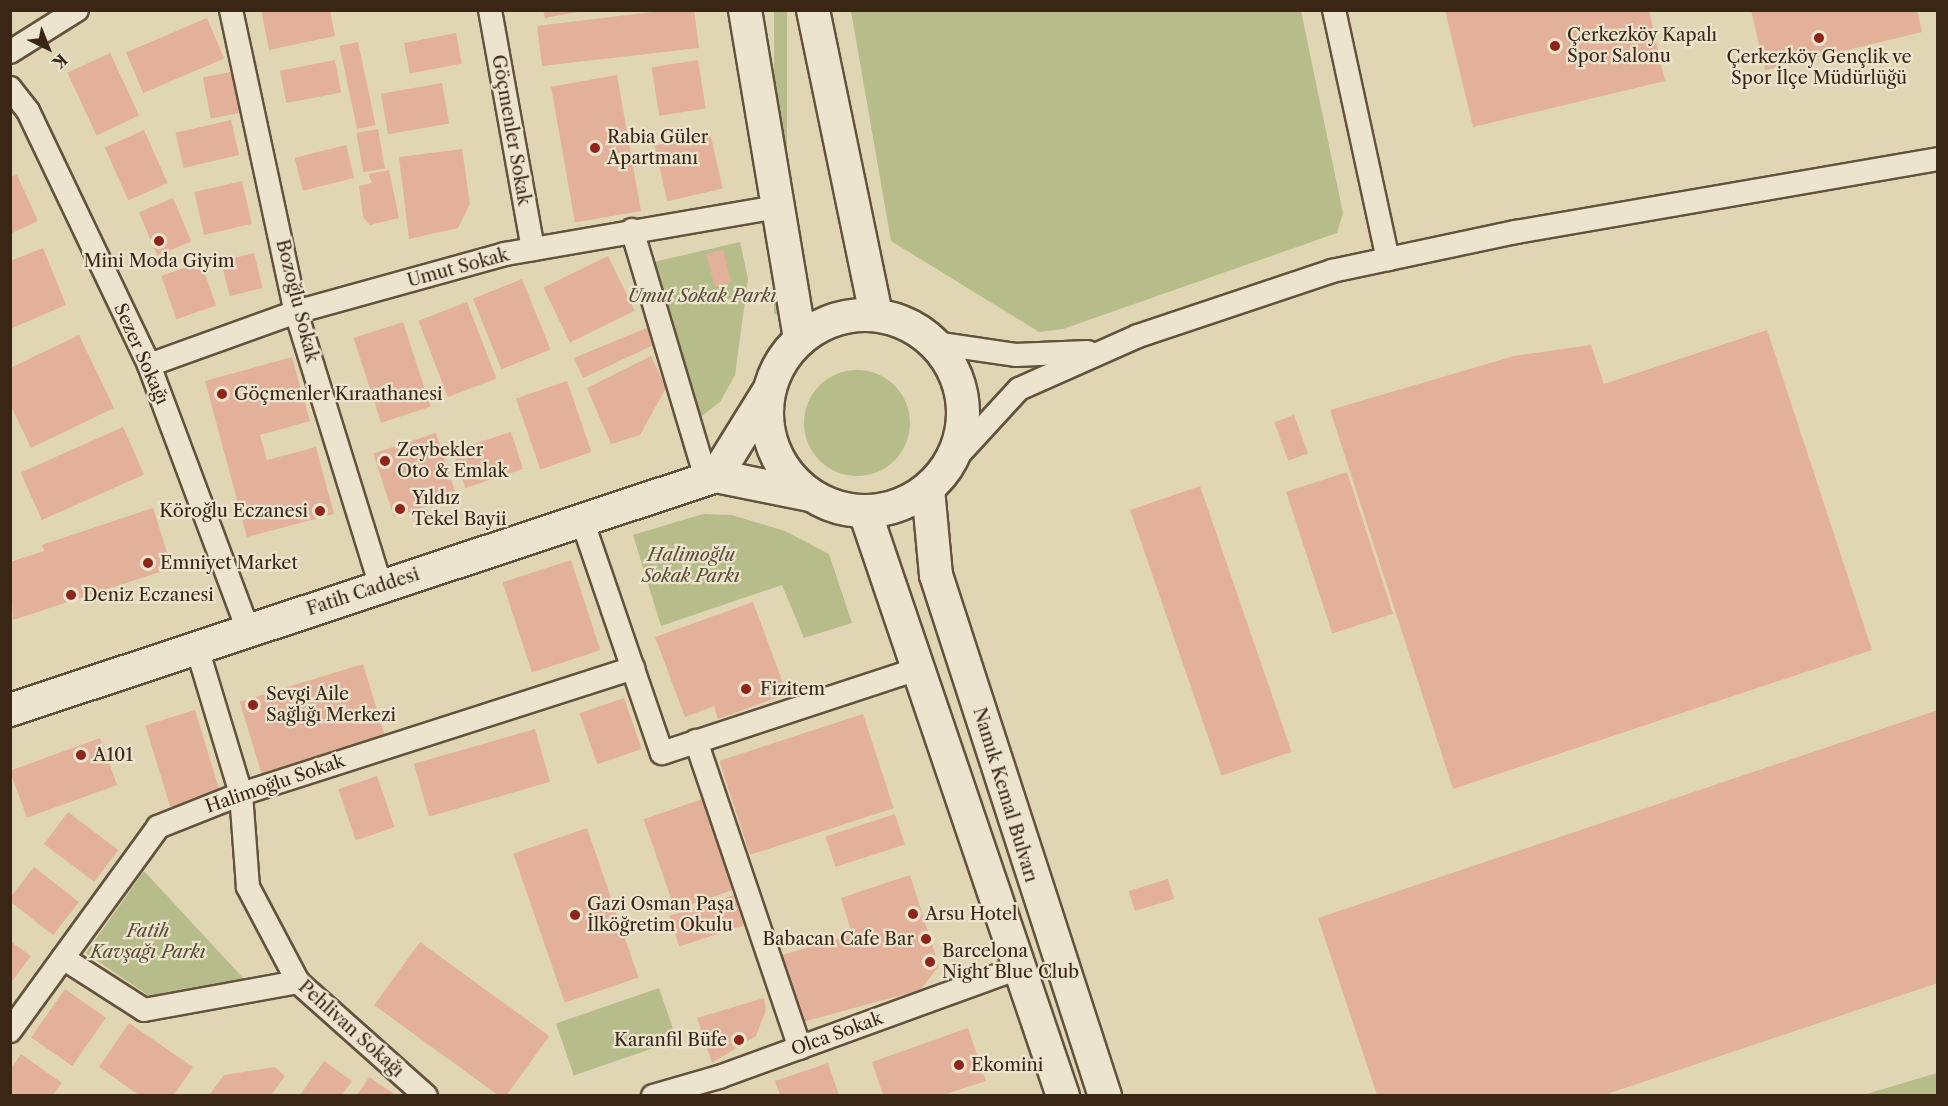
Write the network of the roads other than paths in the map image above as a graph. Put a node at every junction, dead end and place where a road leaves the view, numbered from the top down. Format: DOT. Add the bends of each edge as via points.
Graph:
graph roads {
  1 [pos="76,10"];
  2 [pos="231,10"];
  3 [pos="490,10"];
  4 [pos="745,10"];
  5 [pos="813,10"];
  6 [pos="1335,10"];
  7 [pos="10,52"];
  8 [pos="10,88"];
  9 [pos="1938,159"];
  10 [pos="777,207"];
  11 [pos="632,230"];
  12 [pos="533,249"];
  13 [pos="1388,259"];
  14 [pos="296,312"];
  15 [pos="876,315"];
  16 [pos="800,339"];
  17 [pos="934,343"];
  18 [pos="1102,351"];
  19 [pos="149,365"];
  20 [pos="770,390"];
  21 [pos="950,464"];
  22 [pos="711,477"];
  23 [pos="928,489"];
  24 [pos="809,495"];
  25 [pos="865,512"];
  26 [pos="582,520"];
  27 [pos="381,586"];
  28 [pos="248,630"];
  29 [pos="197,648"];
  30 [pos="633,668"];
  31 [pos="917,669"];
  32 [pos="10,710"];
  33 [pos="696,741"];
  34 [pos="241,794"];
  35 [pos="63,958"];
  36 [pos="1020,968"];
  37 [pos="298,982"];
  38 [pos="10,1031"];
  39 [pos="800,1048"];
  40 [pos="722,1086"];
  41 [pos="426,1095"];
  42 [pos="653,1095"];
  43 [pos="1063,1095"];
  44 [pos="1104,1095"];
  1 -- 7 [label="street"];
  2 -- 14 [label="street, Bozoğlu Sokak"];
  3 -- 12 [label="street, Göçmenler Sokak"];
  4 -- 10 [label="main road"];
  5 -- 15 [label="main road"];
  6 -- 13 [label="street"];
  8 -- 19 [label="street, Sezer Sokağı" via="28,111"];
  9 -- 13 [label="street"];
  10 -- 11 [label="street, Umut Sokak"];
  10 -- 16 [label="main road"];
  11 -- 12 [label="street, Umut Sokak"];
  11 -- 22 [label="street"];
  12 -- 14 [label="street, Umut Sokak"];
  13 -- 18 [label="street" via="1332,271"];
  14 -- 19 [label="street, Umut Sokak"];
  14 -- 27 [label="street, Bozoğlu Sokak"];
  15 -- 16 [label="main road" via="825,323"];
  15 -- 17 [label="main road" via="908,324"];
  16 -- 20 [label="main road" via="781,362"];
  17 -- 18 [label="street" via="1016,355"];
  17 -- 21 [label="main road" via="954,369 963,401 962,433"];
  18 -- 21 [label="street" via="1019,389"];
  19 -- 28 [label="street, Sezer Sokağı"];
  20 -- 22 [label="main road"];
  20 -- 24 [label="main road" via="767,419 773,448 788,474"];
  21 -- 23 [label="main road"];
  22 -- 24 [label="main road"];
  22 -- 26 [label="main road, Fatih Caddesi"];
  23 -- 25 [label="main road" via="899,506"];
  23 -- 44 [label="main road, Namık Kemal Bulvarı" via="936,575"];
  24 -- 25 [label="main road" via="836,508"];
  25 -- 31 [label="main road"];
  26 -- 27 [label="main road, Fatih Caddesi"];
  26 -- 30 [label="street"];
  27 -- 28 [label="main road, Fatih Caddesi"];
  28 -- 29 [label="main road, Fatih Caddesi"];
  29 -- 32 [label="main road, Fatih Caddesi"];
  29 -- 34 [label="street, Pehlivan Sokağı"];
  30 -- 33 [label="street" via="662,753"];
  30 -- 34 [label="street, Halimoğlu Sokak"];
  31 -- 33 [label="street"];
  31 -- 36 [label="main road"];
  33 -- 39 [label="street"];
  34 -- 35 [label="street, Halimoğlu Sokak" via="158,826"];
  34 -- 37 [label="street, Pehlivan Sokağı" via="248,887"];
  35 -- 37 [label="street" via="144,1010"];
  35 -- 38 [label="street, Halimoğlu Sokak"];
  36 -- 39 [label="street, Olca Sokak"];
  36 -- 43 [label="main road"];
  37 -- 41 [label="street, Pehlivan Sokağı"];
  39 -- 40 [label="street, Olca Sokak"];
  40 -- 42 [label="street, Olca Sokak"];
}
